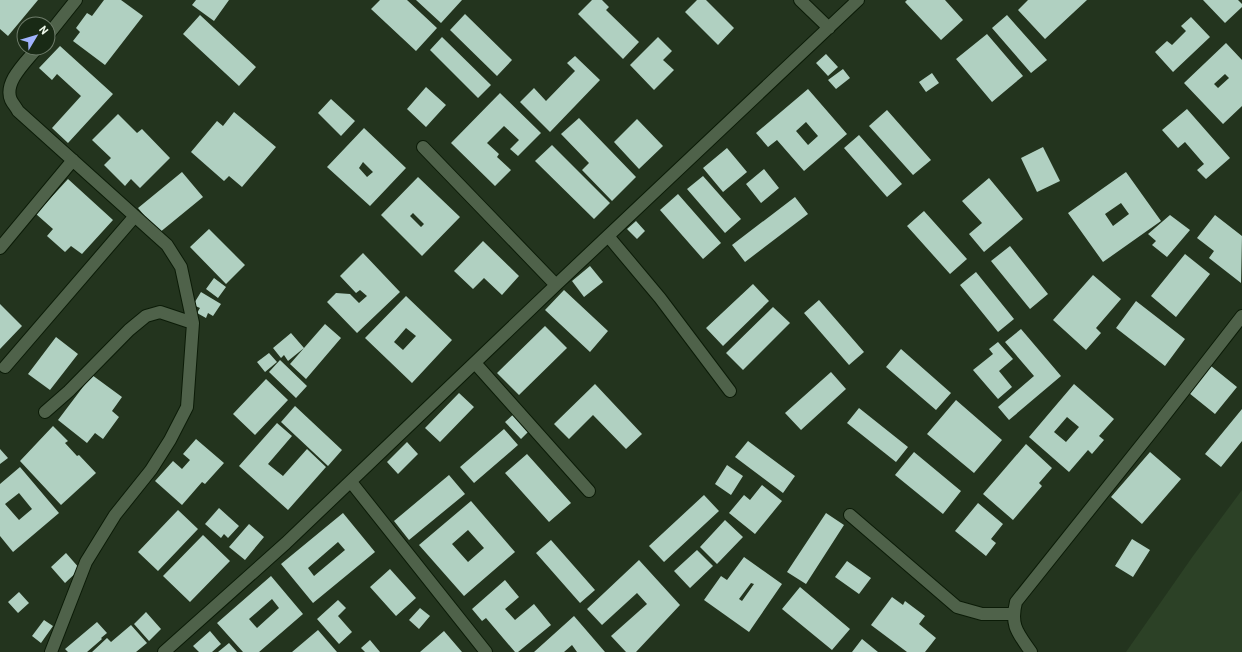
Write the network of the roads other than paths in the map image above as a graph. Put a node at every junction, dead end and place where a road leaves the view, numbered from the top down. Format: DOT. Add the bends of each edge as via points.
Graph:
graph roads {
  1 [pos="76,0"];
  2 [pos="800,0"];
  3 [pos="858,0"];
  4 [pos="56,24"];
  5 [pos="829,28"];
  6 [pos="30,56"];
  7 [pos="423,147"];
  8 [pos="73,160"];
  9 [pos="135,216"];
  10 [pos="608,236"];
  11 [pos="0,248"];
  12 [pos="556,285"];
  13 [pos="1242,316"];
  14 [pos="193,323"];
  15 [pos="475,363"];
  16 [pos="6,367"];
  17 [pos="730,391"];
  18 [pos="45,412"];
  19 [pos="351,482"];
  20 [pos="589,491"];
  21 [pos="850,515"];
  22 [pos="1013,614"];
  23 [pos="51,652"];
  24 [pos="164,652"];
  25 [pos="486,652"];
  26 [pos="1031,652"];
  1 -- 4 [label="street"];
  2 -- 5 [label="street"];
  3 -- 5 [label="street"];
  5 -- 10 [label="street"];
  6 -- 8 [label="street" via="15,75 9,88 10,99 18,111"];
  7 -- 12 [label="street"];
  8 -- 9 [label="street"];
  8 -- 11 [label="street"];
  9 -- 14 [label="street" via="167,245 181,267"];
  9 -- 16 [label="street"];
  10 -- 12 [label="street"];
  10 -- 17 [label="street" via="660,298"];
  12 -- 15 [label="street"];
  13 -- 22 [label="street" via="1016,602"];
  14 -- 18 [label="street" via="160,312 146,316"];
  14 -- 23 [label="street" via="187,407 151,470 115,516 86,562"];
  15 -- 19 [label="street"];
  15 -- 20 [label="street"];
  19 -- 24 [label="street"];
  19 -- 25 [label="street"];
  21 -- 22 [label="street" via="957,607 982,614"];
  22 -- 26 [label="street" via="1015,627"];
}
